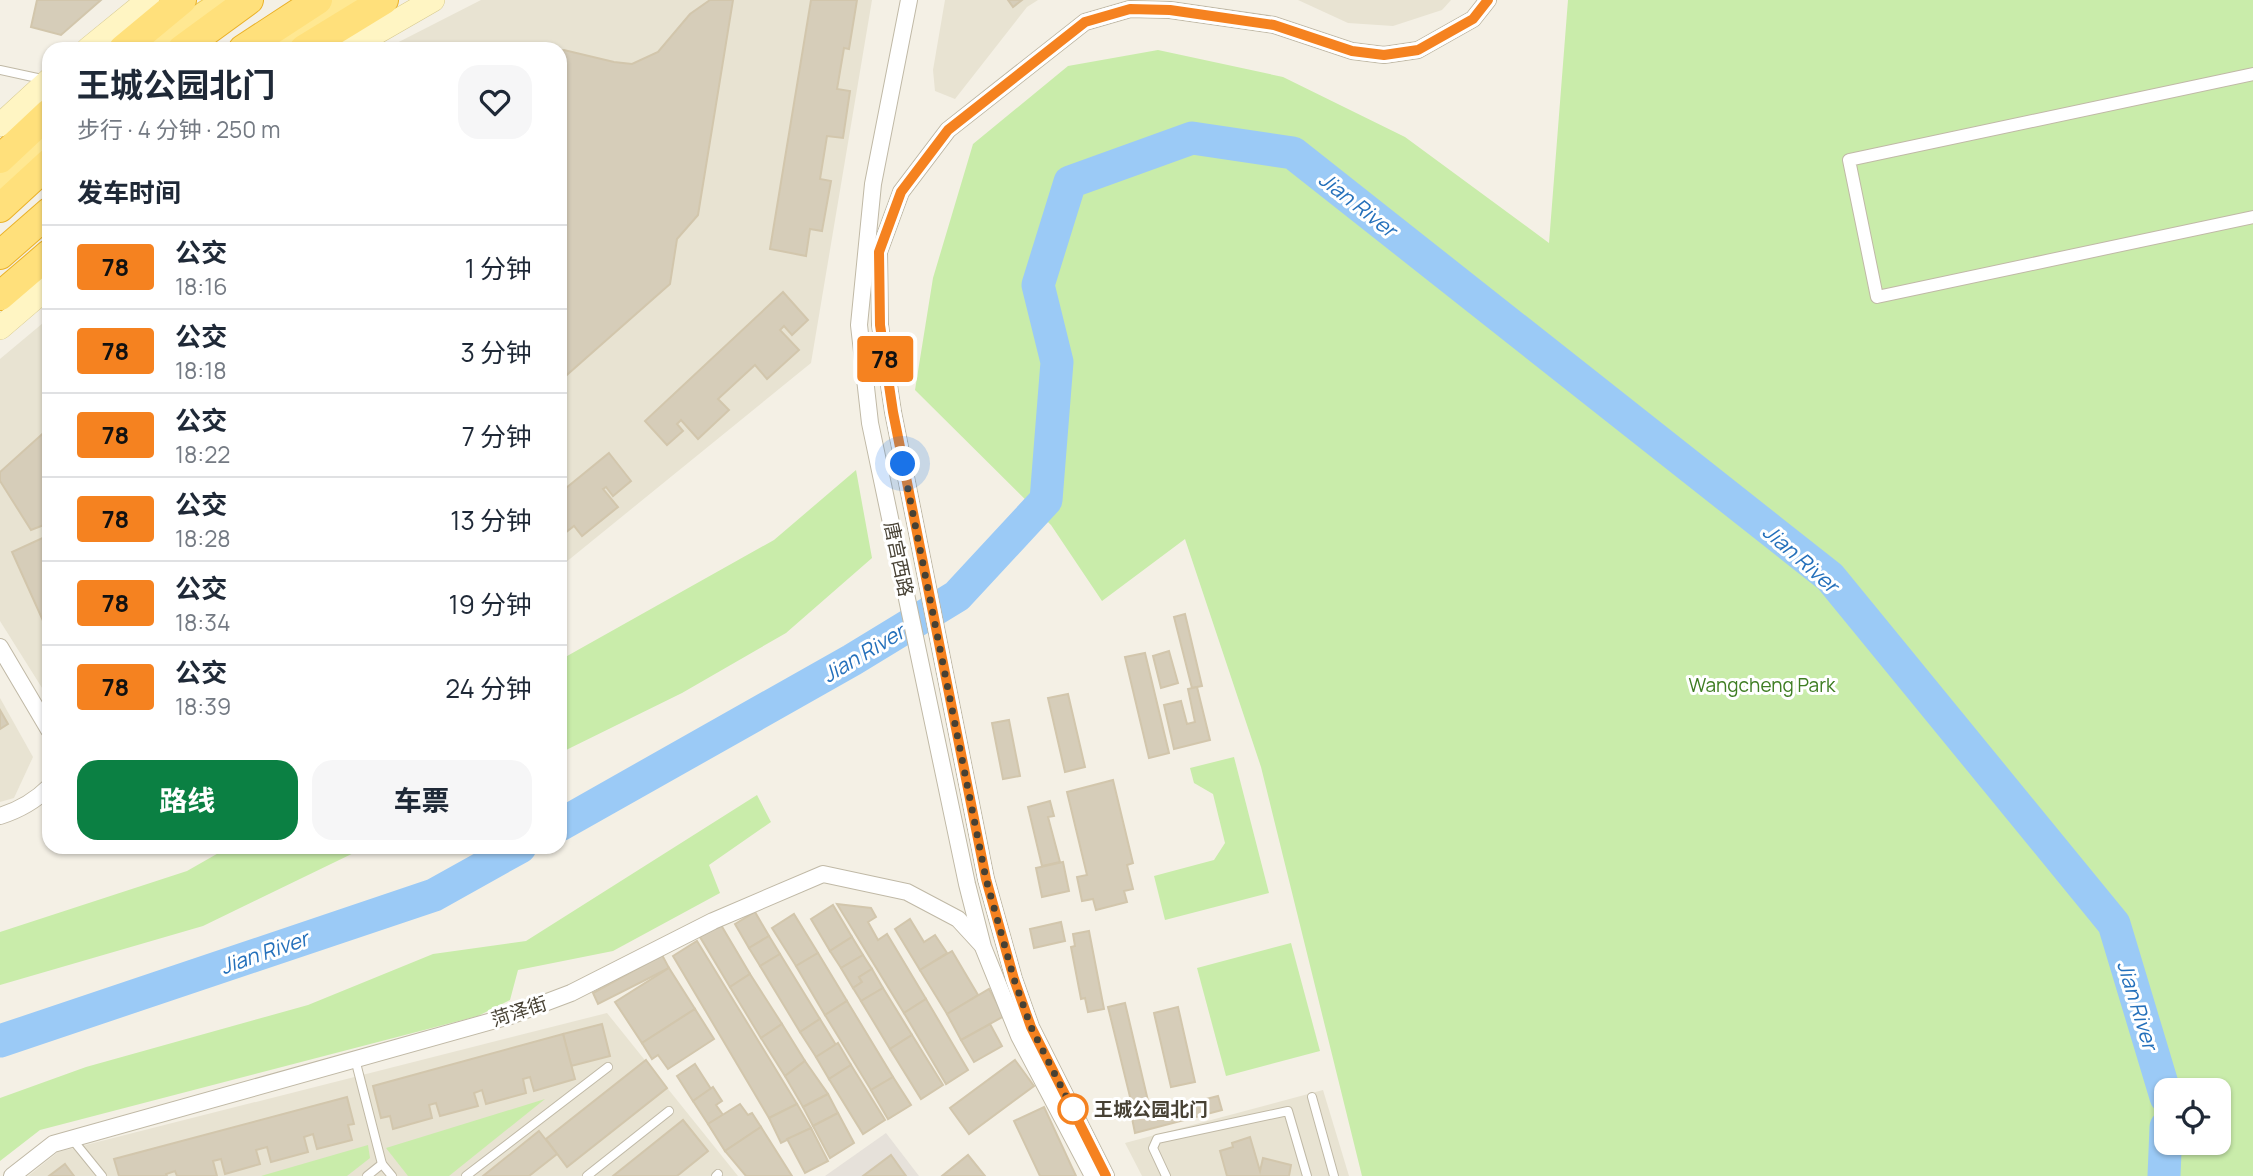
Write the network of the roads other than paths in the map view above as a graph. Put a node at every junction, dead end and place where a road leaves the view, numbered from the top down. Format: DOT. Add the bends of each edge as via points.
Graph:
graph roads {
  1 [pos="148,0"];
  2 [pos="182,0"];
  3 [pos="227,0"];
  4 [pos="249,0"];
  5 [pos="318,0"];
  6 [pos="351,0"];
  7 [pos="384,0"];
  8 [pos="433,0"];
  9 [pos="909,0"];
  10 [pos="1488,0"];
  11 [pos="97,42"];
  12 [pos="131,42"];
  13 [pos="169,42"];
  14 [pos="192,42"];
  15 [pos="254,42"];
  16 [pos="289,42"];
  17 [pos="315,42"];
  18 [pos="360,42"];
  19 [pos="0,70"];
  20 [pos="2253,74"];
  21 [pos="42,79"];
  22 [pos="42,86"];
  23 [pos="42,120"];
  24 [pos="0,125"];
  25 [pos="42,146"];
  26 [pos="0,159"];
  27 [pos="42,169"];
  28 [pos="0,181"];
  29 [pos="0,208"];
  30 [pos="2253,217"];
  31 [pos="42,218"];
  32 [pos="42,247"];
  33 [pos="0,255"];
  34 [pos="42,260"];
  35 [pos="0,285"];
  36 [pos="42,292"];
  37 [pos="0,296"];
  38 [pos="0,328"];
  39 [pos="0,647"];
  40 [pos="42,718"];
  41 [pos="42,795"];
  42 [pos="0,816"];
  43 [pos="1004,944"];
  44 [pos="984,947"];
  45 [pos="355,1059"];
  46 [pos="608,1067"];
  47 [pos="1312,1097"];
  48 [pos="669,1111"];
  49 [pos="72,1139"];
  50 [pos="382,1164"];
  51 [pos="12,1176"];
  52 [pos="102,1176"];
  53 [pos="366,1176"];
  54 [pos="392,1176"];
  55 [pos="466,1176"];
  56 [pos="587,1176"];
  57 [pos="1093,1176"];
  58 [pos="1107,1176"];
  59 [pos="1166,1176"];
  60 [pos="1307,1176"];
  61 [pos="1334,1176"];
  1 -- 11 [label="main road"];
  2 -- 12 [label="highway"];
  3 -- 13 [label="main road"];
  4 -- 14 [label="highway"];
  5 -- 15 [label="highway"];
  6 -- 16 [label="main road"];
  7 -- 17 [label="highway"];
  8 -- 18 [label="main road"];
  9 -- 44 [label="street, 唐宫西路" via="873,184 859,326 870,423"];
  10 -- 43 [label="street, 唐宫西路" via="1473,19 1418,50 1384,55 1352,51 1274,25 1170,10 1130,9 1085,22 948,130 901,192 879,252 880,325 893,412 986,879"];
  19 -- 21 [label="lane"];
  20 -- 30 [label="street" via="1849,160 1877,297"];
  22 -- 24 [label="main road"];
  23 -- 26 [label="highway"];
  25 -- 28 [label="main road"];
  27 -- 29 [label="highway"];
  31 -- 33 [label="highway"];
  32 -- 35 [label="main road"];
  34 -- 37 [label="highway"];
  36 -- 38 [label="main road"];
  39 -- 40 [label="street"];
  41 -- 42 [label="street"];
  43 -- 44 [label="street"];
  43 -- 58 [label="street, 唐宫西路" via="1031,1027"];
  44 -- 45 [label="street, 菏泽街" via="958,919 907,892 823,874 713,921 571,993 510,1016"];
  44 -- 57 [label="street, 唐宫西路" via="1020,1036"];
  45 -- 49 [label="street, 菏泽街"];
  45 -- 50 [label="lane"];
  46 -- 55 [label="lane"];
  47 -- 61 [label="lane"];
  48 -- 56 [label="lane"];
  49 -- 51 [label="street, 菏泽街" via="53,1144"];
  49 -- 52 [label="lane"];
  50 -- 53 [label="lane"];
  50 -- 54 [label="lane"];
  59 -- 60 [label="lane" via="1153,1148 1157,1139 1288,1111"];
}
